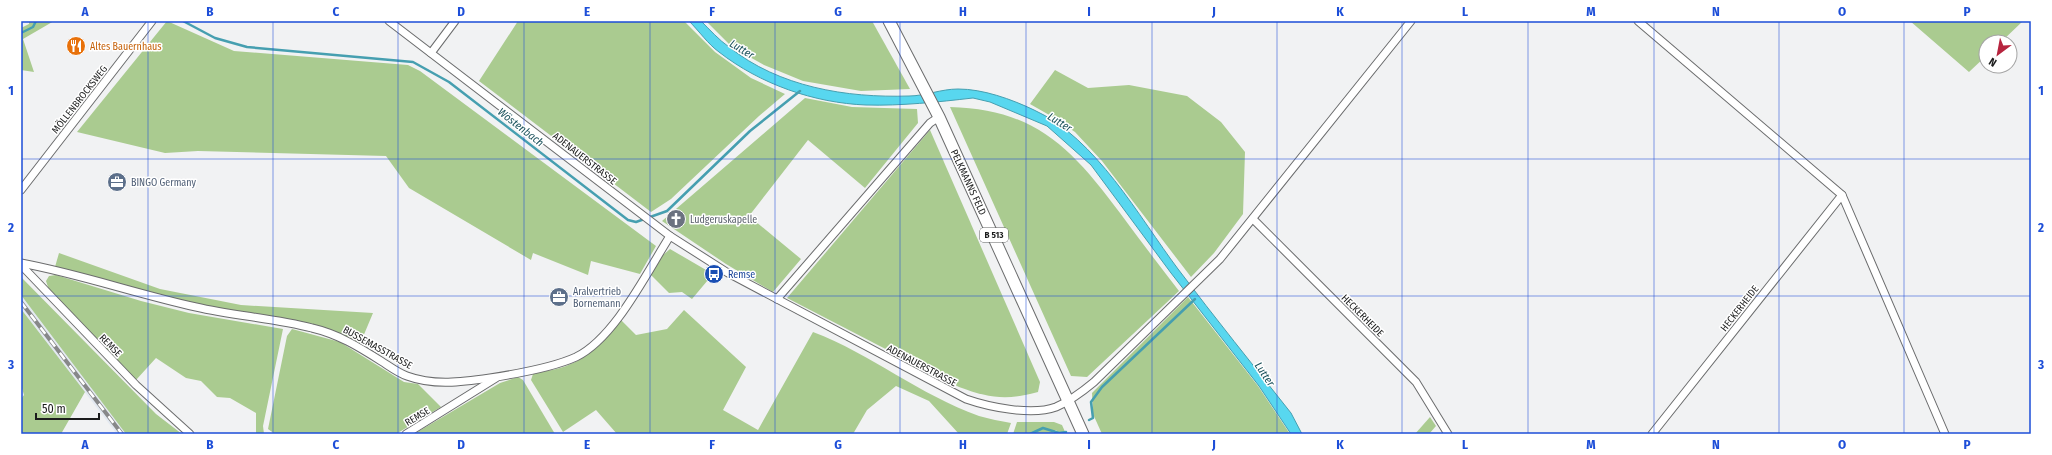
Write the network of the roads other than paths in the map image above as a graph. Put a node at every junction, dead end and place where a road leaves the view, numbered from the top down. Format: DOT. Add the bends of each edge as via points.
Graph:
graph roads {
  1 [pos="152,21"];
  2 [pos="389,21"];
  3 [pos="455,21"];
  4 [pos="889,21"];
  5 [pos="1411,21"];
  6 [pos="1638,21"];
  7 [pos="431,53"];
  8 [pos="937,113"];
  9 [pos="21,190"];
  10 [pos="1842,195"];
  11 [pos="1253,219"];
  12 [pos="670,236"];
  13 [pos="21,264"];
  14 [pos="777,299"];
  15 [pos="500,376"];
  16 [pos="1067,402"];
  17 [pos="190,434"];
  18 [pos="406,434"];
  19 [pos="1083,434"];
  20 [pos="1448,434"];
  21 [pos="1652,434"];
  22 [pos="1945,434"];
  1 -- 9 [label="street, MÖLLENBROCKSWEG"];
  2 -- 7 [label="street, ADENAUERSTRASSE"];
  3 -- 7 [label="street"];
  4 -- 8 [label="main road, PELKMANNS FELD / B 513"];
  5 -- 11 [label="street"];
  6 -- 10 [label="street"];
  7 -- 12 [label="street, ADENAUERSTRASSE"];
  8 -- 14 [label="street"];
  8 -- 16 [label="main road, PELKMANNS FELD / B 513"];
  10 -- 21 [label="street, HECKERHEIDE"];
  10 -- 22 [label="street"];
  11 -- 16 [label="street" via="1200,281 1094,382"];
  11 -- 20 [label="street, HECKERHEIDE" via="1416,382"];
  12 -- 14 [label="street, ADENAUERSTRASSE" via="718,268"];
  12 -- 15 [label="street, BUSSEMASSTRASSE" via="618,318 592,346 577,357 560,363"];
  13 -- 15 [label="street, BUSSEMASSTRASSE" via="52,268 199,308 311,327 341,337 406,376 428,382 462,382"];
  13 -- 17 [label="street, REMSE" via="136,385"];
  14 -- 16 [label="street, ADENAUERSTRASSE" via="966,399 1016,410 1054,408"];
  15 -- 18 [label="street, REMSE"];
  16 -- 19 [label="main road, PELKMANNS FELD / B 513"];
}
